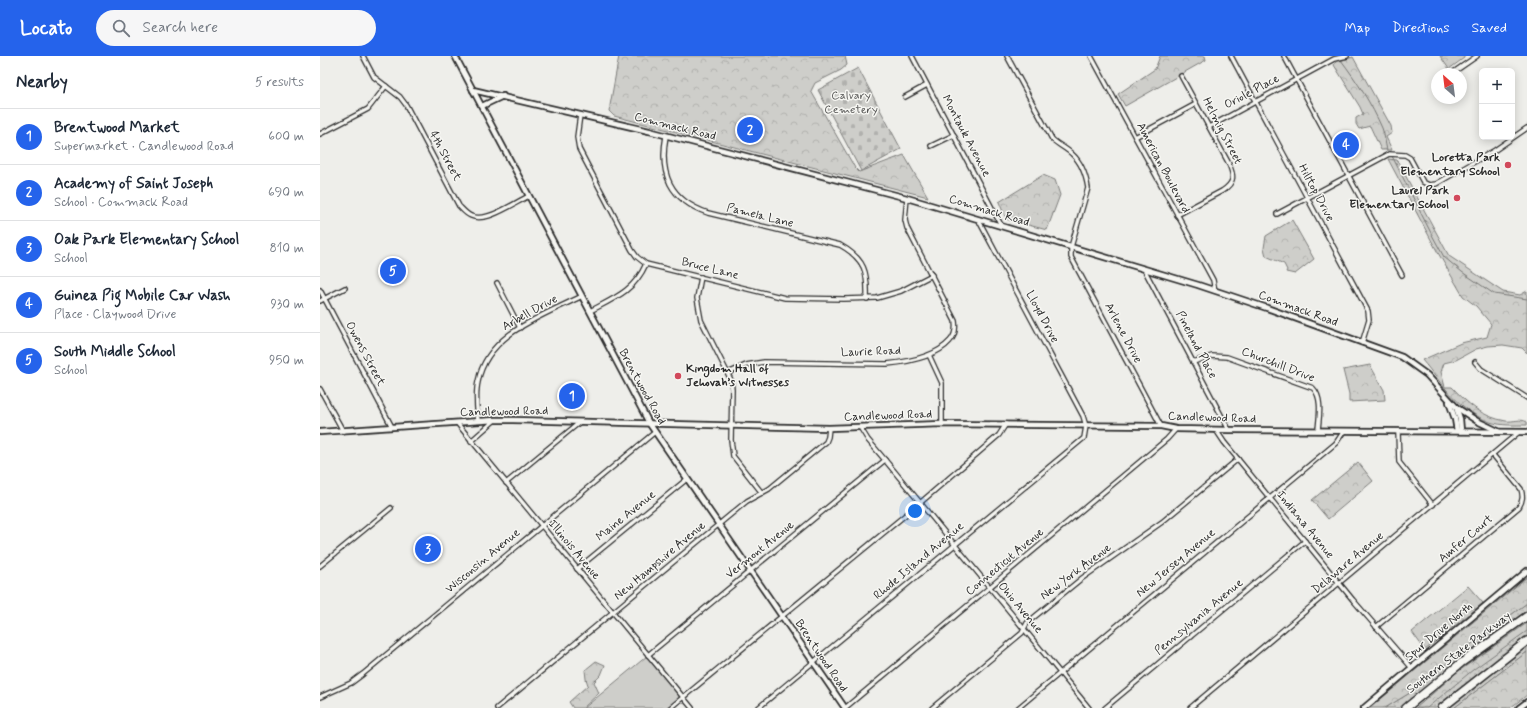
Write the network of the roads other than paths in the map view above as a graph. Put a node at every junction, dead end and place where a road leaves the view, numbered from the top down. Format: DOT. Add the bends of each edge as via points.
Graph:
graph roads {
  1 [pos="362,56"];
  2 [pos="455,56"];
  3 [pos="912,56"];
  4 [pos="1007,56"];
  5 [pos="1090,56"];
  6 [pos="1231,56"];
  7 [pos="1284,56"];
  8 [pos="1347,56"];
  9 [pos="1477,56"];
  10 [pos="1471,58"];
  11 [pos="1458,68"];
  12 [pos="1181,76"];
  13 [pos="1297,79"];
  14 [pos="927,85"];
  15 [pos="386,86"];
  16 [pos="473,90"];
  17 [pos="503,96"];
  18 [pos="905,97"];
  19 [pos="1256,102"];
  20 [pos="1196,104"];
  21 [pos="482,106"];
  22 [pos="580,115"];
  23 [pos="1209,127"];
  24 [pos="1527,128"];
  25 [pos="320,134"];
  26 [pos="954,135"];
  27 [pos="666,136"];
  28 [pos="1135,137"];
  29 [pos="931,146"];
  30 [pos="1348,176"];
  31 [pos="529,196"];
  32 [pos="907,198"];
  33 [pos="1307,198"];
  34 [pos="1277,214"];
  35 [pos="1177,215"];
  36 [pos="978,218"];
  37 [pos="1001,225"];
  38 [pos="1071,247"];
  39 [pos="646,264"];
  40 [pos="1144,269"];
  41 [pos="932,275"];
  42 [pos="1402,275"];
  43 [pos="701,278"];
  44 [pos="497,283"];
  45 [pos="345,288"];
  46 [pos="320,290"];
  47 [pos="1215,291"];
  48 [pos="582,296"];
  49 [pos="325,299"];
  50 [pos="867,299"];
  51 [pos="320,301"];
  52 [pos="590,311"];
  53 [pos="520,328"];
  54 [pos="1362,343"];
  55 [pos="929,354"];
  56 [pos="1193,362"];
  57 [pos="1475,362"];
  58 [pos="728,373"];
  59 [pos="320,389"];
  60 [pos="1447,398"];
  61 [pos="1527,398"];
  62 [pos="1456,407"];
  63 [pos="496,420"];
  64 [pos="478,421"];
  65 [pos="580,422"];
  66 [pos="457,423"];
  67 [pos="649,423"];
  68 [pos="942,424"];
  69 [pos="1006,424"];
  70 [pos="732,425"];
  71 [pos="1086,426"];
  72 [pos="1161,426"];
  73 [pos="392,427"];
  74 [pos="860,427"];
  75 [pos="829,428"];
  76 [pos="1176,429"];
  77 [pos="1216,430"];
  78 [pos="1229,430"];
  79 [pos="1318,430"];
  80 [pos="343,431"];
  81 [pos="1344,431"];
  82 [pos="1459,431"];
  83 [pos="320,432"];
  84 [pos="655,432"];
  85 [pos="1398,432"];
  86 [pos="1499,432"];
  87 [pos="1518,432"];
  88 [pos="1527,432"];
  89 [pos="471,441"];
  90 [pos="1492,455"];
  91 [pos="1238,459"];
  92 [pos="885,460"];
  93 [pos="688,479"];
  94 [pos="506,483"];
  95 [pos="762,493"];
  96 [pos="1270,498"];
  97 [pos="920,503"];
  98 [pos="1433,505"];
  99 [pos="391,508"];
  100 [pos="719,524"];
  101 [pos="541,526"];
  102 [pos="1305,541"];
  103 [pos="955,545"];
  104 [pos="320,566"];
  105 [pos="577,569"];
  106 [pos="750,570"];
  107 [pos="1527,571"];
  108 [pos="1340,583"];
  109 [pos="990,587"];
  110 [pos="613,613"];
  111 [pos="782,616"];
  112 [pos="1527,616"];
  113 [pos="1376,627"];
  114 [pos="1024,629"];
  115 [pos="1527,641"];
  116 [pos="648,655"];
  117 [pos="814,662"];
  118 [pos="1412,668"];
  119 [pos="1060,673"];
  120 [pos="320,697"];
  121 [pos="684,698"];
  122 [pos="1527,702"];
  123 [pos="497,708"];
  124 [pos="670,708"];
  125 [pos="692,708"];
  126 [pos="758,708"];
  127 [pos="845,708"];
  128 [pos="932,708"];
  129 [pos="1018,708"];
  130 [pos="1089,708"];
  131 [pos="1105,708"];
  132 [pos="1190,708"];
  133 [pos="1364,708"];
  134 [pos="1406,708"];
  135 [pos="1442,708"];
  136 [pos="1519,708"];
  1 -- 15 [label="street, 4th Street" via="374,77"];
  2 -- 16 [label="street, Brentwood Road"];
  3 -- 14 [label="street, Montauk Avenue"];
  4 -- 38 [label="street" via="1052,139 1072,153 1087,179 1086,199"];
  5 -- 28 [label="street, American Boulevard"];
  6 -- 19 [label="street, Hilltop Drive"];
  7 -- 13 [label="street"];
  8 -- 13 [label="street, Oriole Place"];
  9 -- 10 [label="street"];
  10 -- 11 [label="street"];
  12 -- 20 [label="street, Helmig Street"];
  13 -- 19 [label="street, Oriole Place"];
  13 -- 30 [label="street"];
  14 -- 18 [label="street"];
  14 -- 26 [label="street, Montauk Avenue"];
  15 -- 25 [label="street" via="368,109"];
  15 -- 31 [label="street, 4th Street" via="406,105 464,212 470,216 484,218"];
  16 -- 17 [label="street, Commack Road"];
  16 -- 21 [label="street, Brentwood Road"];
  17 -- 21 [label="street"];
  17 -- 22 [label="street, Commack Road"];
  19 -- 23 [label="street, Oriole Place"];
  19 -- 33 [label="street, Hilltop Drive"];
  20 -- 23 [label="street, Helmig Street"];
  20 -- 28 [label="street"];
  21 -- 31 [label="street, Brentwood Road"];
  22 -- 27 [label="street, Commack Road"];
  22 -- 39 [label="street" via="576,138 579,149 632,250"];
  23 -- 35 [label="street, Helmig Street" via="1233,172 1233,180 1222,191"];
  24 -- 30 [label="street" via="1436,184 1429,185 1423,182 1410,158 1405,155 1384,156"];
  26 -- 29 [label="street"];
  26 -- 37 [label="street, Montauk Avenue"];
  27 -- 32 [label="street, Commack Road"];
  27 -- 50 [label="street, Pamela Lane" via="663,156 666,174 678,195 686,202 708,213 840,245 858,257 863,265"];
  28 -- 35 [label="street, American Boulevard"];
  30 -- 33 [label="street"];
  30 -- 42 [label="street"];
  31 -- 48 [label="street, Brentwood Road"];
  32 -- 36 [label="street, Commack Road"];
  32 -- 41 [label="street, Laurie Road" via="904,220"];
  33 -- 34 [label="street"];
  33 -- 54 [label="street, Hilltop Drive" via="1368,311 1368,328"];
  35 -- 47 [label="street, American Boulevard" via="1213,280"];
  36 -- 37 [label="street, Commack Road"];
  36 -- 71 [label="street, Lloyd Drive"];
  37 -- 38 [label="street, Commack Road"];
  38 -- 40 [label="street, Commack Road"];
  38 -- 72 [label="street, Arlene Drive" via="1071,257"];
  39 -- 43 [label="street, Bruce Lane"];
  39 -- 52 [label="street" via="638,280 630,288"];
  40 -- 47 [label="street, Commack Road"];
  40 -- 56 [label="street, Pineland Place"];
  41 -- 50 [label="street, Bruce Lane" via="901,292"];
  41 -- 55 [label="street, Laurie Road" via="956,321 956,331 951,341"];
  43 -- 50 [label="street, Bruce Lane" via="786,298"];
  43 -- 58 [label="street" via="697,298 701,320"];
  44 -- 53 [label="street"];
  45 -- 49 [label="street"];
  46 -- 49 [label="street, Owens Street"];
  47 -- 54 [label="street, Commack Road"];
  48 -- 52 [label="street, Brentwood Road"];
  48 -- 53 [label="street, Arbell Drive"];
  49 -- 51 [label="street"];
  49 -- 73 [label="street, Owens Street"];
  52 -- 67 [label="street, Brentwood Road"];
  53 -- 64 [label="street, Arbell Drive" via="490,352 481,370 477,391"];
  54 -- 60 [label="street, Commack Road" via="1402,357 1427,375"];
  55 -- 58 [label="street, Laurie Road" via="913,360 887,364 764,362 746,365"];
  55 -- 68 [label="street" via="942,383"];
  56 -- 78 [label="street, Pineland Place"];
  56 -- 79 [label="street, Churchill Drive" via="1212,356 1228,356 1313,388 1318,392 1319,400"];
  57 -- 61 [label="street" via="1483,371"];
  58 -- 70 [label="street" via="732,389"];
  59 -- 80 [label="street"];
  60 -- 62 [label="street, Commack Road"];
  60 -- 82 [label="street, Commack Road"];
  62 -- 82 [label="street, Commack Road" via="1460,418"];
  62 -- 86 [label="street"];
  63 -- 64 [label="street, Candlewood Road"];
  63 -- 65 [label="street, Candlewood Road"];
  63 -- 89 [label="street"];
  64 -- 66 [label="street, Candlewood Road"];
  65 -- 67 [label="street, Candlewood Road"];
  65 -- 94 [label="street"];
  66 -- 73 [label="street, Candlewood Road"];
  66 -- 89 [label="street, Illinois Avenue"];
  67 -- 70 [label="street, Candlewood Road"];
  67 -- 84 [label="street, Brentwood Road"];
  68 -- 69 [label="street, Candlewood Road"];
  68 -- 74 [label="street, Candlewood Road"];
  69 -- 71 [label="street, Candlewood Road"];
  69 -- 97 [label="street" via="999,435"];
  70 -- 75 [label="street, Candlewood Road"];
  70 -- 95 [label="street" via="733,456"];
  71 -- 72 [label="street, Candlewood Road"];
  71 -- 103 [label="street, Rhode Island Avenue" via="1084,438"];
  72 -- 76 [label="street, Candlewood Road"];
  73 -- 80 [label="street, Candlewood Road"];
  74 -- 75 [label="street, Candlewood Road"];
  74 -- 92 [label="street, Ohio Avenue"];
  75 -- 95 [label="street, New Hampshire Avenue" via="826,442"];
  76 -- 77 [label="street, Candlewood Road"];
  76 -- 109 [label="street, Connecticut Avenue"];
  77 -- 78 [label="street, Candlewood Road"];
  77 -- 91 [label="street, Indiana Avenue"];
  78 -- 79 [label="street, Candlewood Road"];
  79 -- 81 [label="street, Candlewood Road"];
  80 -- 83 [label="street, Candlewood Road"];
  81 -- 85 [label="street, Candlewood Road"];
  81 -- 96 [label="street, New Jersey Avenue" via="1336,443"];
  82 -- 85 [label="street, Candlewood Road"];
  82 -- 86 [label="street"];
  84 -- 93 [label="street, Brentwood Road"];
  84 -- 101 [label="street, Wisconsin Avenue"];
  85 -- 98 [label="street" via="1399,462"];
  86 -- 87 [label="street"];
  87 -- 88 [label="street"];
  87 -- 90 [label="street, Delaware Avenue"];
  89 -- 94 [label="street, Illinois Avenue"];
  90 -- 98 [label="street, Delaware Avenue"];
  90 -- 113 [label="street, Amfer Court" via="1521,489 1523,502"];
  91 -- 96 [label="street, Indiana Avenue"];
  91 -- 114 [label="street, New York Avenue" via="1162,522 1085,576 1027,623"];
  92 -- 97 [label="street, Ohio Avenue"];
  92 -- 106 [label="street, Vermont Avenue"];
  93 -- 100 [label="street, Brentwood Road"];
  93 -- 105 [label="street, Maine Avenue"];
  94 -- 101 [label="street, Illinois Avenue"];
  95 -- 100 [label="street, New Hampshire Avenue" via="747,501"];
  96 -- 102 [label="street, Indiana Avenue"];
  96 -- 119 [label="street, New Jersey Avenue"];
  97 -- 103 [label="street, Ohio Avenue"];
  97 -- 111 [label="street"];
  98 -- 108 [label="street, Delaware Avenue"];
  99 -- 104 [label="street"];
  100 -- 106 [label="street, Brentwood Road"];
  100 -- 110 [label="street, New Hampshire Avenue"];
  101 -- 105 [label="street, Illinois Avenue"];
  101 -- 120 [label="street, Wisconsin Avenue" via="363,674 351,683"];
  102 -- 108 [label="street, Indiana Avenue"];
  102 -- 131 [label="street, Pennsylvania Avenue"];
  103 -- 109 [label="street, Ohio Avenue"];
  103 -- 117 [label="street, Rhode Island Avenue"];
  105 -- 110 [label="street, Illinois Avenue"];
  106 -- 111 [label="street, Brentwood Road"];
  106 -- 116 [label="street, Vermont Avenue"];
  107 -- 118 [label="street, Spur Drive North"];
  108 -- 113 [label="street, Indiana Avenue"];
  108 -- 132 [label="street, Delaware Avenue"];
  109 -- 114 [label="street, Ohio Avenue"];
  109 -- 127 [label="street, Connecticut Avenue"];
  110 -- 116 [label="street, Illinois Avenue"];
  110 -- 123 [label="street, New Hampshire Avenue"];
  111 -- 117 [label="street, Brentwood Road"];
  111 -- 121 [label="street"];
  112 -- 134 [label="highway, Southern State Parkway" via="1461,663"];
  113 -- 118 [label="street, Indiana Avenue"];
  114 -- 119 [label="street, Ohio Avenue"];
  114 -- 128 [label="street, New York Avenue"];
  115 -- 135 [label="highway"];
  116 -- 121 [label="street, Illinois Avenue"];
  117 -- 126 [label="street, Rhode Island Avenue"];
  117 -- 127 [label="street, Brentwood Road"];
  118 -- 133 [label="street, Spur Drive North"];
  119 -- 129 [label="street, New Jersey Avenue"];
  119 -- 130 [label="street, Ohio Avenue"];
  121 -- 124 [label="street"];
  121 -- 125 [label="street, Illinois Avenue"];
  122 -- 136 [label="street"];
}
